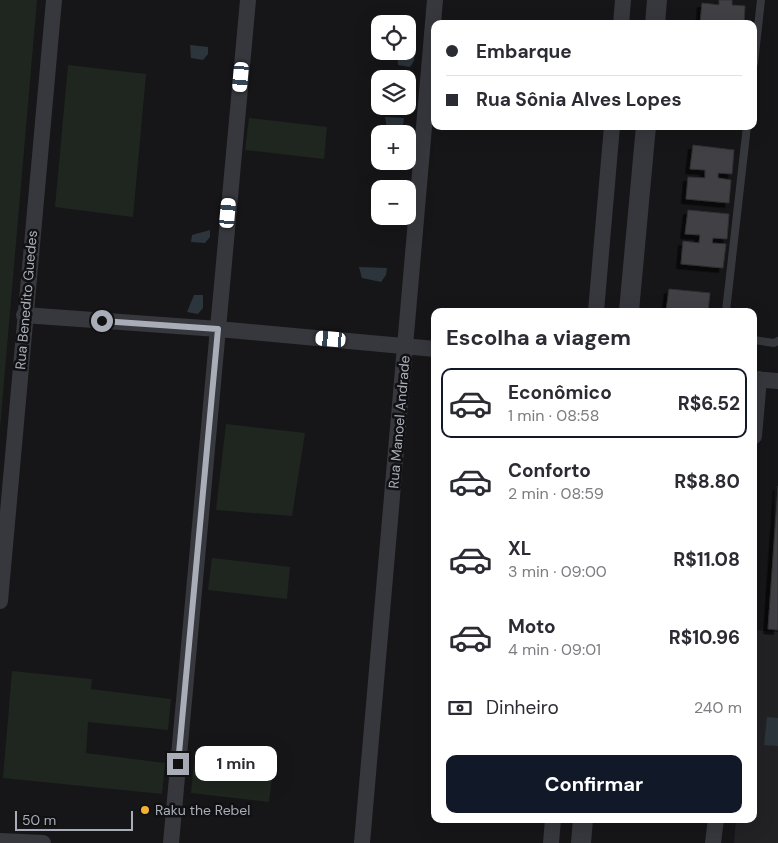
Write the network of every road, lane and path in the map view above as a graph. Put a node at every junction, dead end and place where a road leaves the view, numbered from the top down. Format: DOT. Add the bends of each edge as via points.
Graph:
graph roads {
  1 [pos="54,0"];
  2 [pos="248,0"];
  3 [pos="435,0"];
  4 [pos="623,0"];
  5 [pos="658,0"];
  6 [pos="761,0"];
  7 [pos="433,20"];
  8 [pos="621,20"];
  9 [pos="656,20"];
  10 [pos="757,36"];
  11 [pos="431,48"];
  12 [pos="612,130"];
  13 [pos="646,130"];
  14 [pos="747,130"];
  15 [pos="596,308"];
  16 [pos="629,308"];
  17 [pos="726,308"];
  18 [pos="24,315"];
  19 [pos="218,329"];
  20 [pos="757,340"];
  21 [pos="778,341"];
  22 [pos="406,346"];
  23 [pos="431,349"];
  24 [pos="757,379"];
  25 [pos="778,381"];
  26 [pos="0,601"];
  27 [pos="553,823"];
  28 [pos="583,823"];
  29 [pos="716,823"];
  30 [pos="0,840"];
  31 [pos="43,843"];
  32 [pos="171,843"];
  33 [pos="362,843"];
  34 [pos="551,843"];
  35 [pos="581,843"];
  36 [pos="713,843"];
  1 -- 18 [label="street, Rua Benedito Guedes"];
  2 -- 19 [label="street"];
  3 -- 7 [label="street, Rua Manoel Andrade"];
  4 -- 8 [label="street"];
  5 -- 9 [label="street"];
  6 -- 10 [label="lane"];
  11 -- 22 [label="street, Rua Manoel Andrade"];
  12 -- 15 [label="street"];
  13 -- 16 [label="street"];
  14 -- 17 [label="lane"];
  18 -- 19 [label="street"];
  18 -- 26 [label="street, Rua Benedito Guedes"];
  19 -- 22 [label="street"];
  19 -- 32 [label="street"];
  20 -- 21 [label="lane"];
  22 -- 23 [label="street"];
  22 -- 33 [label="street, Rua Manoel Andrade"];
  24 -- 25 [label="street"];
  27 -- 34 [label="street"];
  28 -- 35 [label="street"];
  29 -- 36 [label="street"];
  30 -- 31 [label="street"];
}
